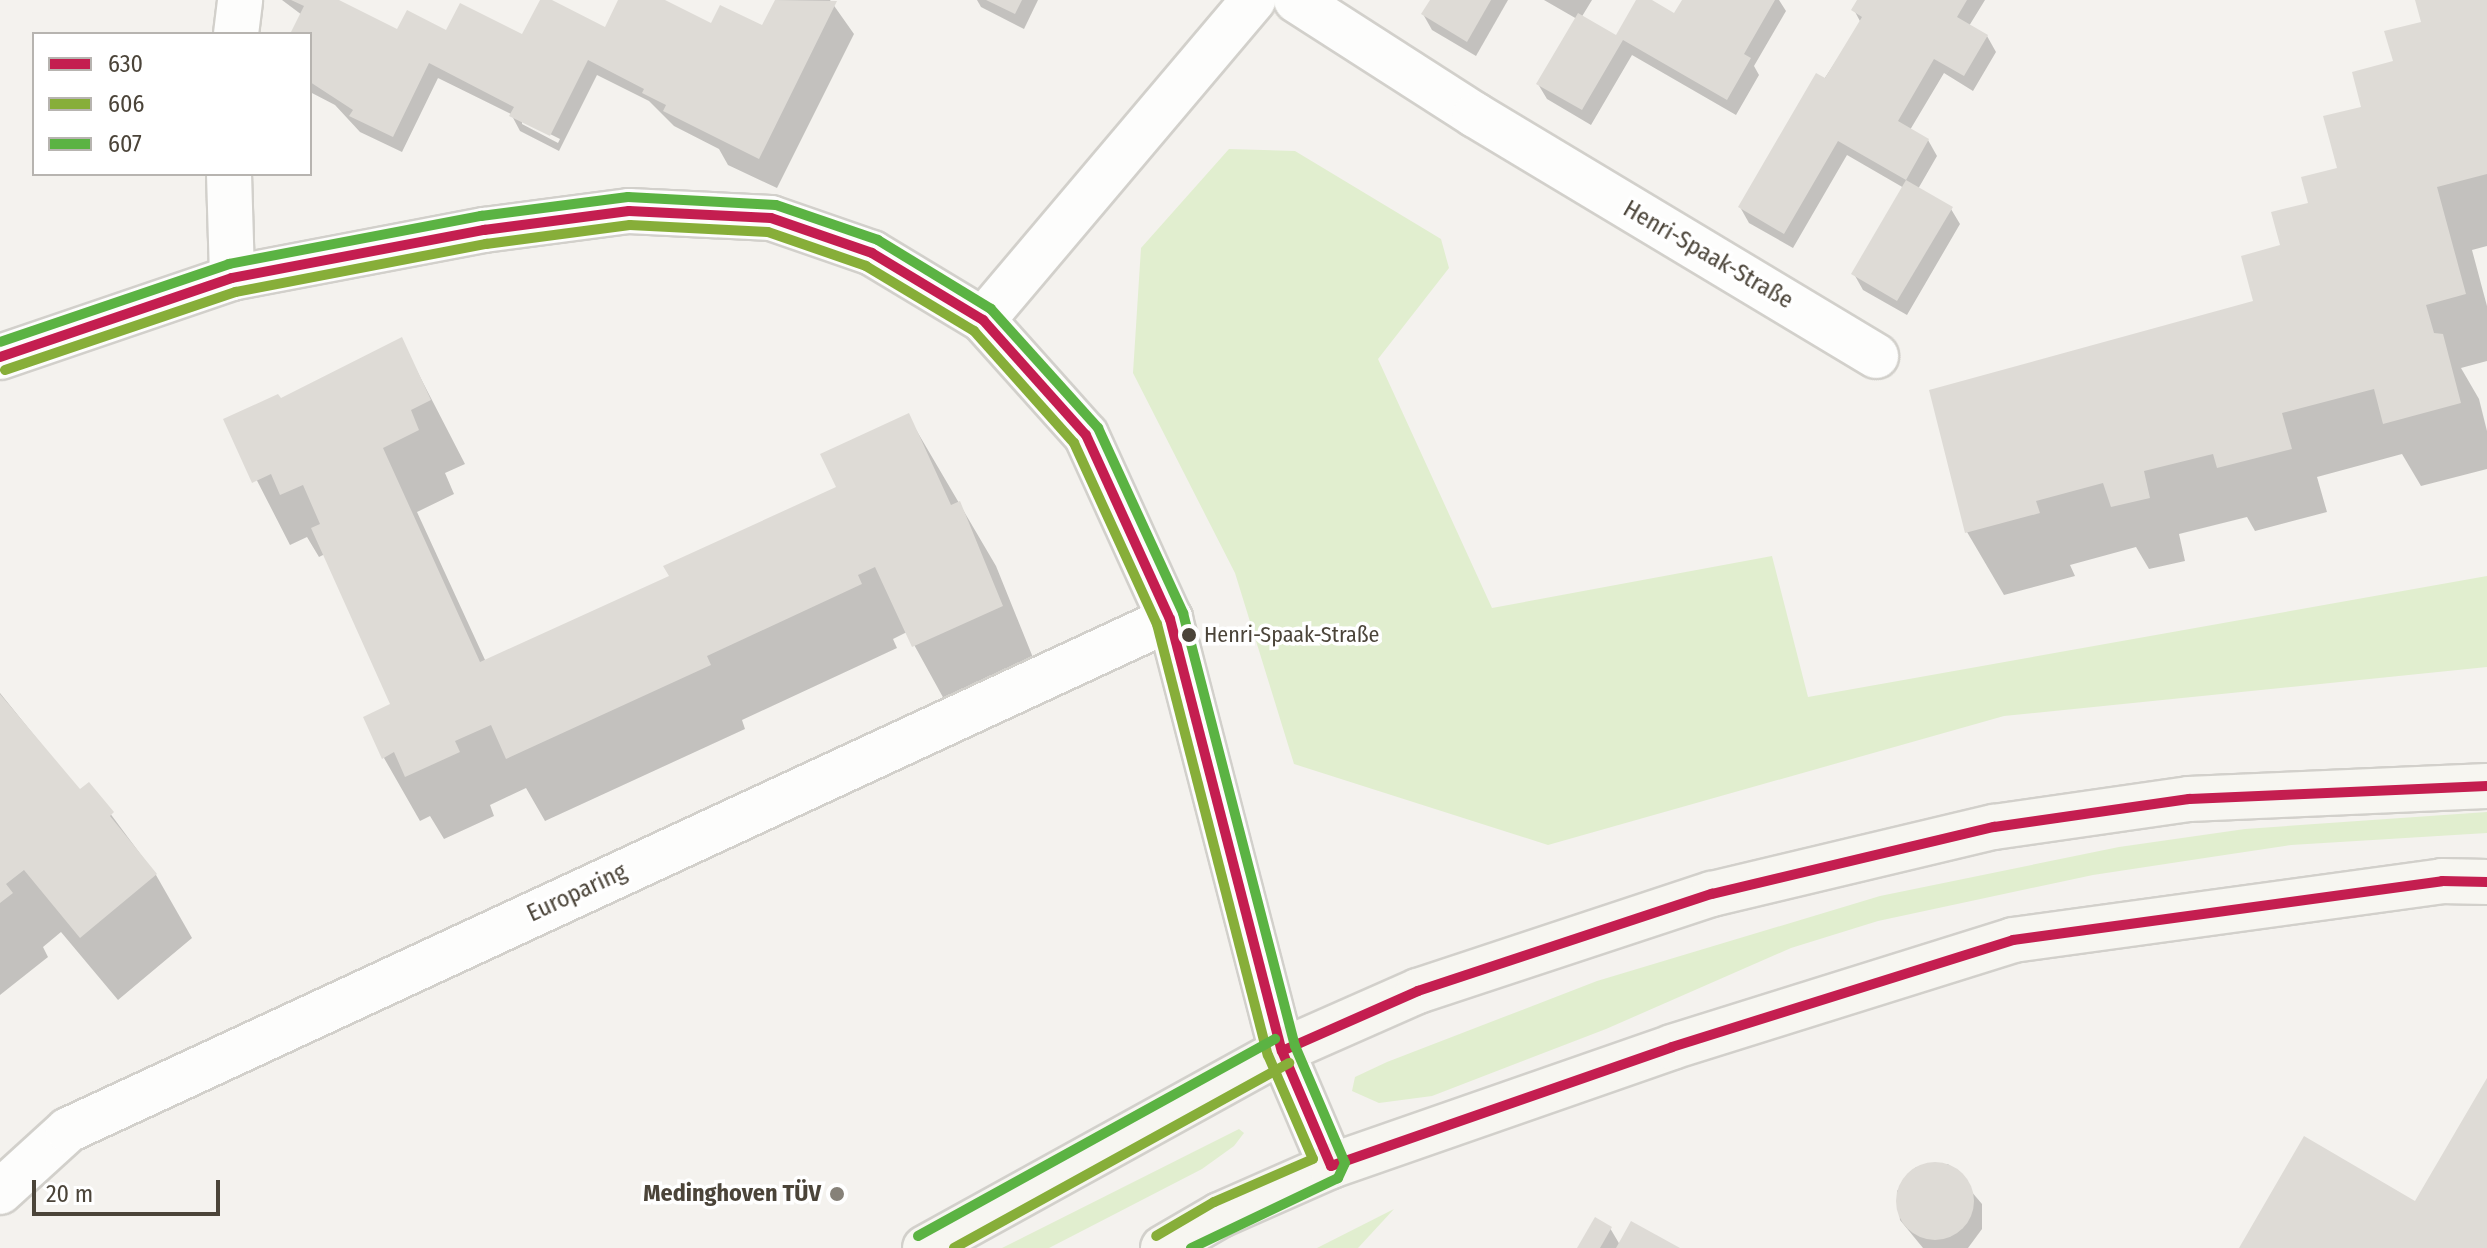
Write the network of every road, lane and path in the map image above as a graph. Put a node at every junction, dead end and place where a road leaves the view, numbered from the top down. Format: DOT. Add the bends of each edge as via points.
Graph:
graph roads {
  1 [pos="240,0"];
  2 [pos="1253,0"];
  3 [pos="1296,0"];
  4 [pos="236,32"];
  5 [pos="229,176"];
  6 [pos="232,278"];
  7 [pos="983,320"];
  8 [pos="1876,356"];
  9 [pos="0,357"];
  10 [pos="1170,619"];
  11 [pos="2487,786"];
  12 [pos="2487,882"];
  13 [pos="1282,1051"];
  14 [pos="1331,1166"];
  15 [pos="0,1192"];
  16 [pos="925,1248"];
  17 [pos="1163,1248"];
  1 -- 4 [label="street"];
  2 -- 7 [label="street"];
  3 -- 8 [label="street, Henri-Spaak-Straße" via="1475,115"];
  5 -- 6 [label="street"];
  6 -- 7 [label="street" via="484,230 629,211 771,218 872,253"];
  6 -- 9 [label="street"];
  7 -- 10 [label="street" via="1086,435"];
  10 -- 13 [label="street"];
  10 -- 15 [label="street, Europaring" via="81,1123"];
  11 -- 13 [label="main road" via="2189,799 1994,827 1712,894 1418,991"];
  12 -- 14 [label="main road" via="2442,881 2013,940 1672,1047"];
  13 -- 14 [label="street"];
  13 -- 16 [label="main road"];
  14 -- 17 [label="main road" via="1220,1215"];
}
